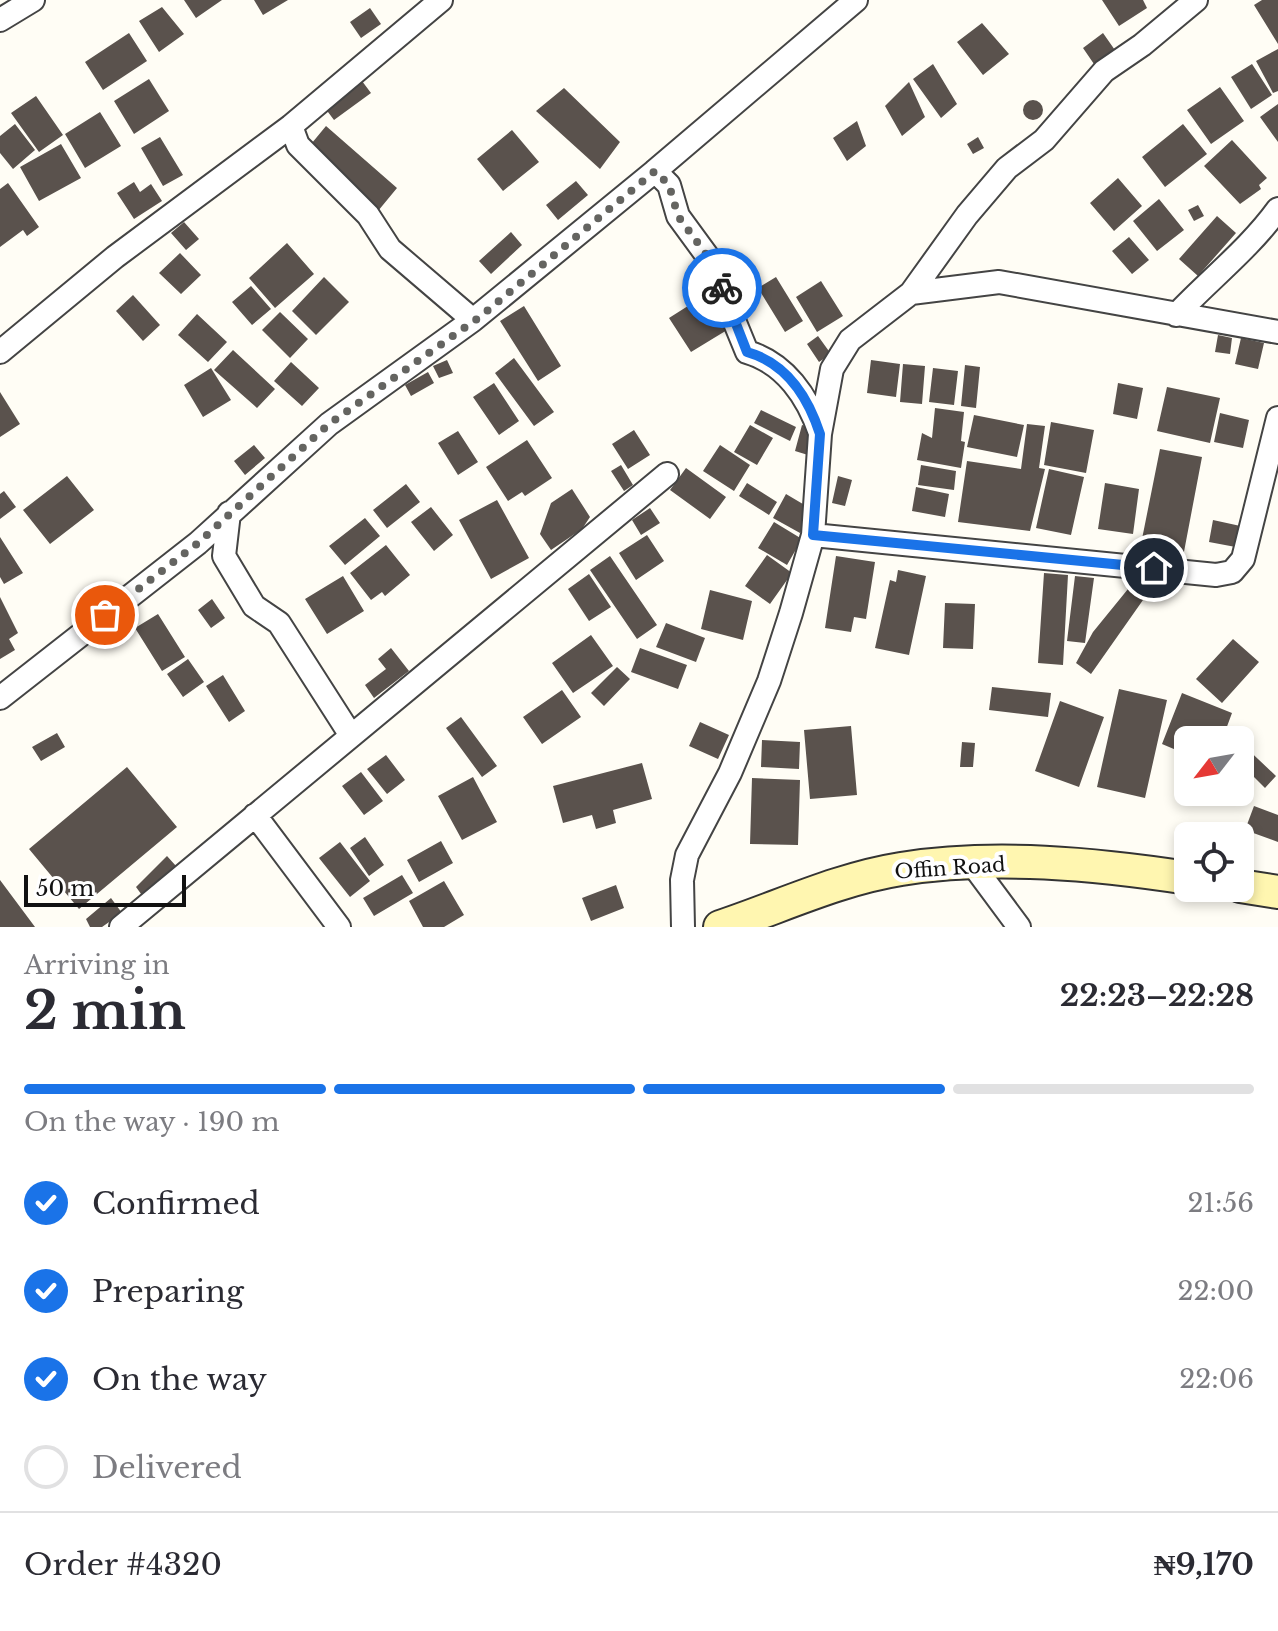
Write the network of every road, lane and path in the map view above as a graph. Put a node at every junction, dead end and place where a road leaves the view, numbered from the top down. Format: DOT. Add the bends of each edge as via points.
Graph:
graph roads {
  1 [pos="33,0"];
  2 [pos="441,0"];
  3 [pos="856,0"];
  4 [pos="1196,0"];
  5 [pos="0,20"];
  6 [pos="291,126"];
  7 [pos="655,171"];
  8 [pos="1278,209"];
  9 [pos="911,293"];
  10 [pos="1176,315"];
  11 [pos="473,320"];
  12 [pos="1278,332"];
  13 [pos="0,352"];
  14 [pos="1278,418"];
  15 [pos="820,434"];
  16 [pos="667,474"];
  17 [pos="229,513"];
  18 [pos="813,535"];
  19 [pos="0,698"];
  20 [pos="350,734"];
  21 [pos="255,815"];
  22 [pos="973,865"];
  23 [pos="1174,876"];
  24 [pos="1254,888"];
  25 [pos="1278,892"];
  26 [pos="733,925"];
  27 [pos="121,927"];
  28 [pos="339,927"];
  29 [pos="683,927"];
  30 [pos="1019,927"];
  1 -- 5 [label="street"];
  2 -- 6 [label="street"];
  3 -- 7 [label="street"];
  4 -- 9 [label="street" via="1104,71 1044,140 1007,168"];
  6 -- 11 [label="street" via="298,145 368,215 390,249"];
  6 -- 13 [label="street" via="115,257"];
  7 -- 11 [label="street"];
  7 -- 15 [label="street" via="669,185 678,216 708,257 747,352 765,357 786,373"];
  8 -- 10 [label="street" via="1254,243"];
  9 -- 10 [label="street" via="999,282"];
  9 -- 15 [label="street" via="850,340 832,369"];
  10 -- 12 [label="street"];
  11 -- 17 [label="street" via="329,424"];
  14 -- 18 [label="street" via="1243,559 1232,572 1216,575"];
  15 -- 18 [label="street"];
  16 -- 20 [label="street"];
  17 -- 19 [label="street"];
  17 -- 20 [label="street" via="224,556 254,606 279,623"];
  18 -- 29 [label="street" via="769,681 687,855"];
  20 -- 21 [label="street"];
  21 -- 27 [label="street"];
  21 -- 28 [label="street"];
  22 -- 23 [label="street, Offin Road" via="1053,862"];
  22 -- 26 [label="street, Offin Road" via="902,869 827,887"];
  22 -- 30 [label="street"];
  24 -- 25 [label="street"];
}
